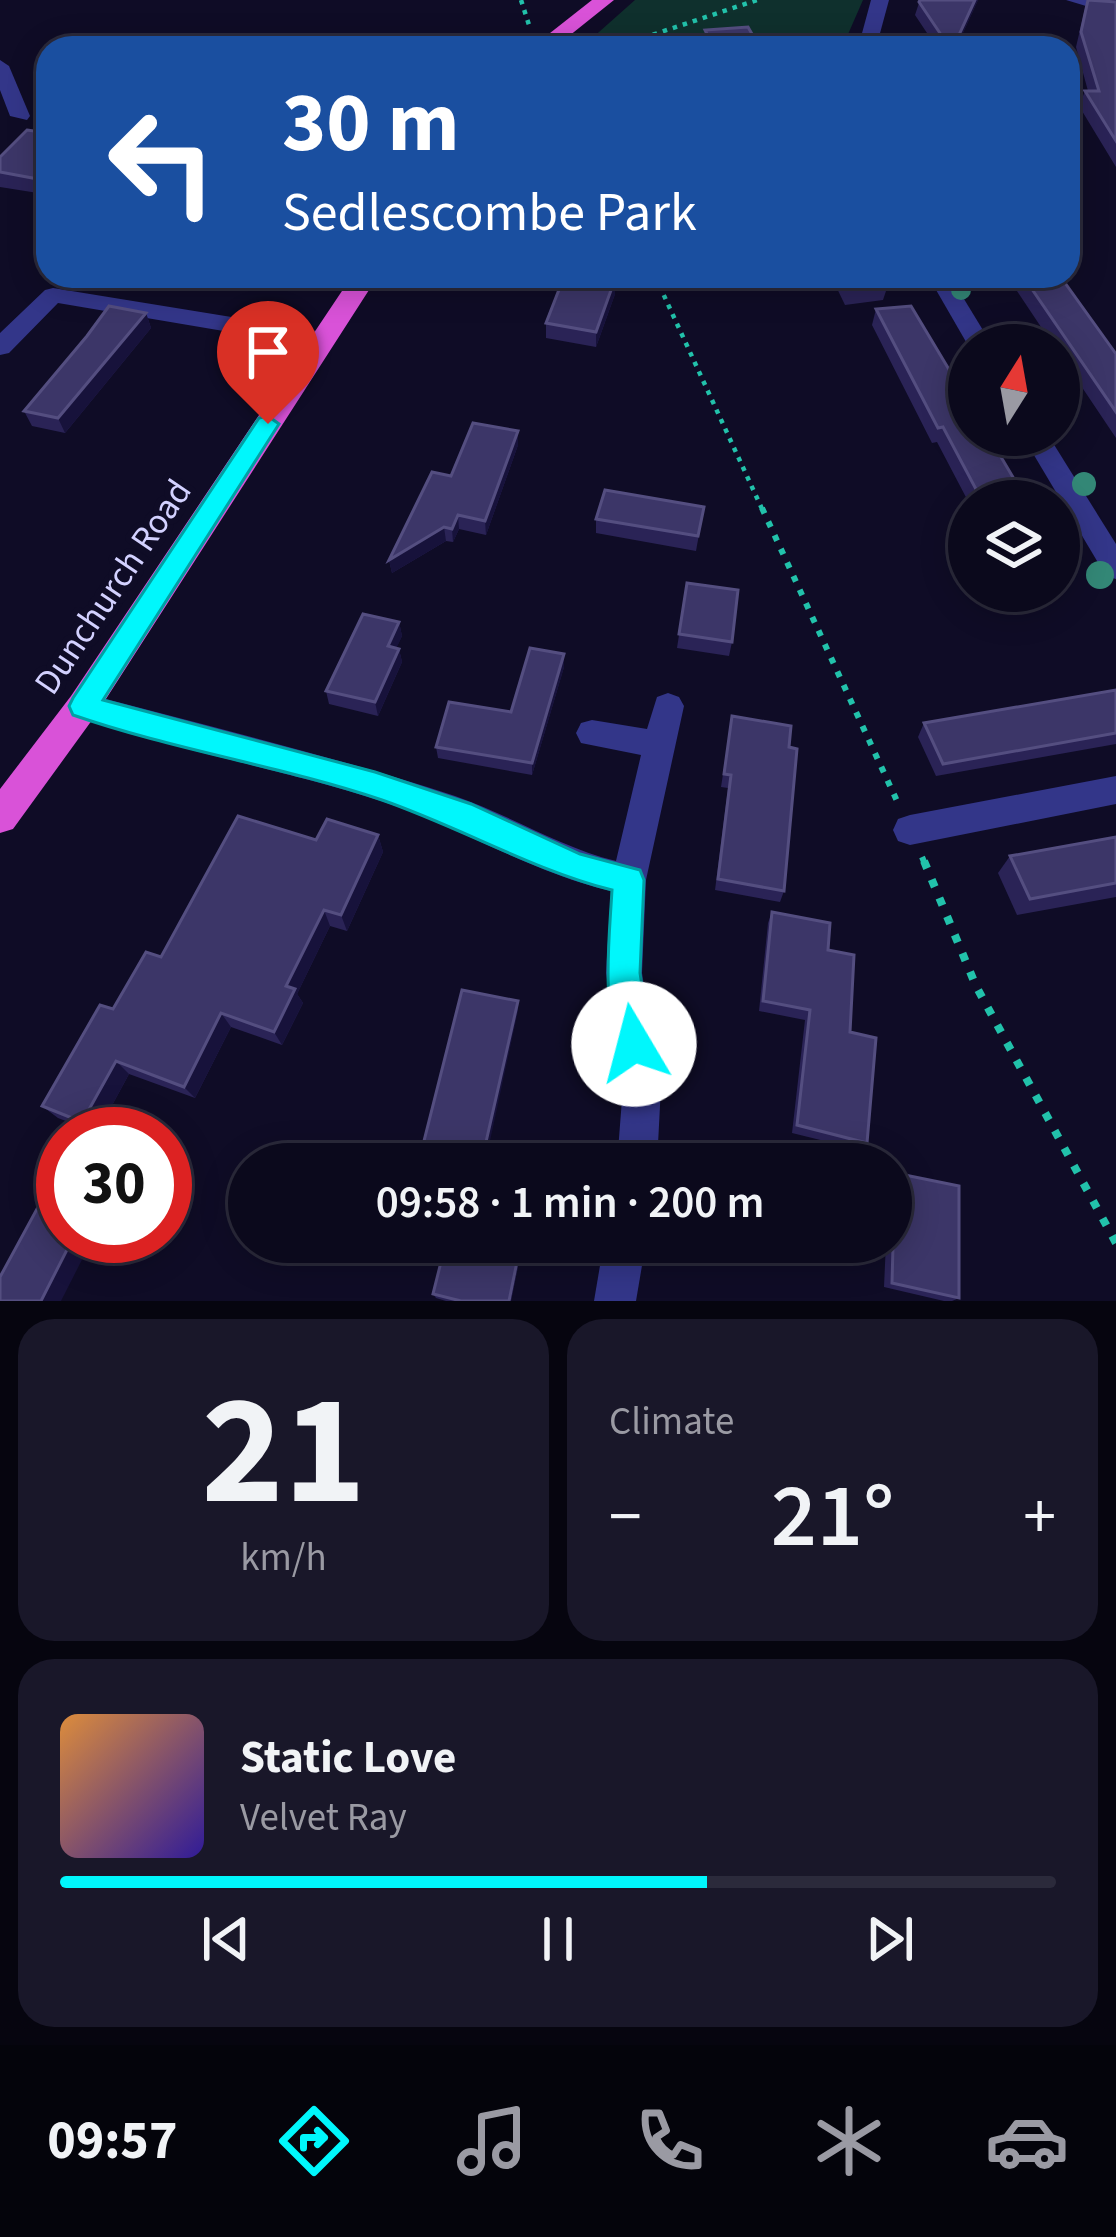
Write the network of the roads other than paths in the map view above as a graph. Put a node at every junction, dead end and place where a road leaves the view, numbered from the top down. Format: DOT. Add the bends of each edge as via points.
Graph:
graph roads {
  1 [pos="604,0"];
  2 [pos="880,0"];
  3 [pos="1072,0"];
  4 [pos="1116,10"];
  5 [pos="541,36"];
  6 [pos="868,36"];
  7 [pos="0,66"];
  8 [pos="10,117"];
  9 [pos="357,288"];
  10 [pos="946,288"];
  11 [pos="968,324"];
  12 [pos="322,340"];
  13 [pos="0,347"];
  14 [pos="1048,456"];
  15 [pos="1116,568"];
  16 [pos="83,706"];
  17 [pos="668,706"];
  18 [pos="592,733"];
  19 [pos="659,745"];
  20 [pos="1116,790"];
  21 [pos="0,817"];
  22 [pos="910,830"];
  23 [pos="628,880"];
  24 [pos="638,1143"];
  25 [pos="621,1263"];
  26 [pos="615,1301"];
  1 -- 5 [label="highway"];
  2 -- 6 [label="street"];
  3 -- 4 [label="lane"];
  7 -- 8 [label="street"];
  9 -- 12 [label="highway, Dunchurch Road"];
  10 -- 11 [label="street"];
  12 -- 13 [label="street" via="53,295"];
  12 -- 16 [label="highway, Dunchurch Road"];
  14 -- 15 [label="street"];
  16 -- 21 [label="highway, Dunchurch Road"];
  16 -- 23 [label="street" via="375,785 460,813 576,867"];
  17 -- 19 [label="street"];
  18 -- 19 [label="street"];
  19 -- 23 [label="street"];
  20 -- 22 [label="street"];
  23 -- 24 [label="street" via="624,973 642,1086"];
  25 -- 26 [label="street"];
}
